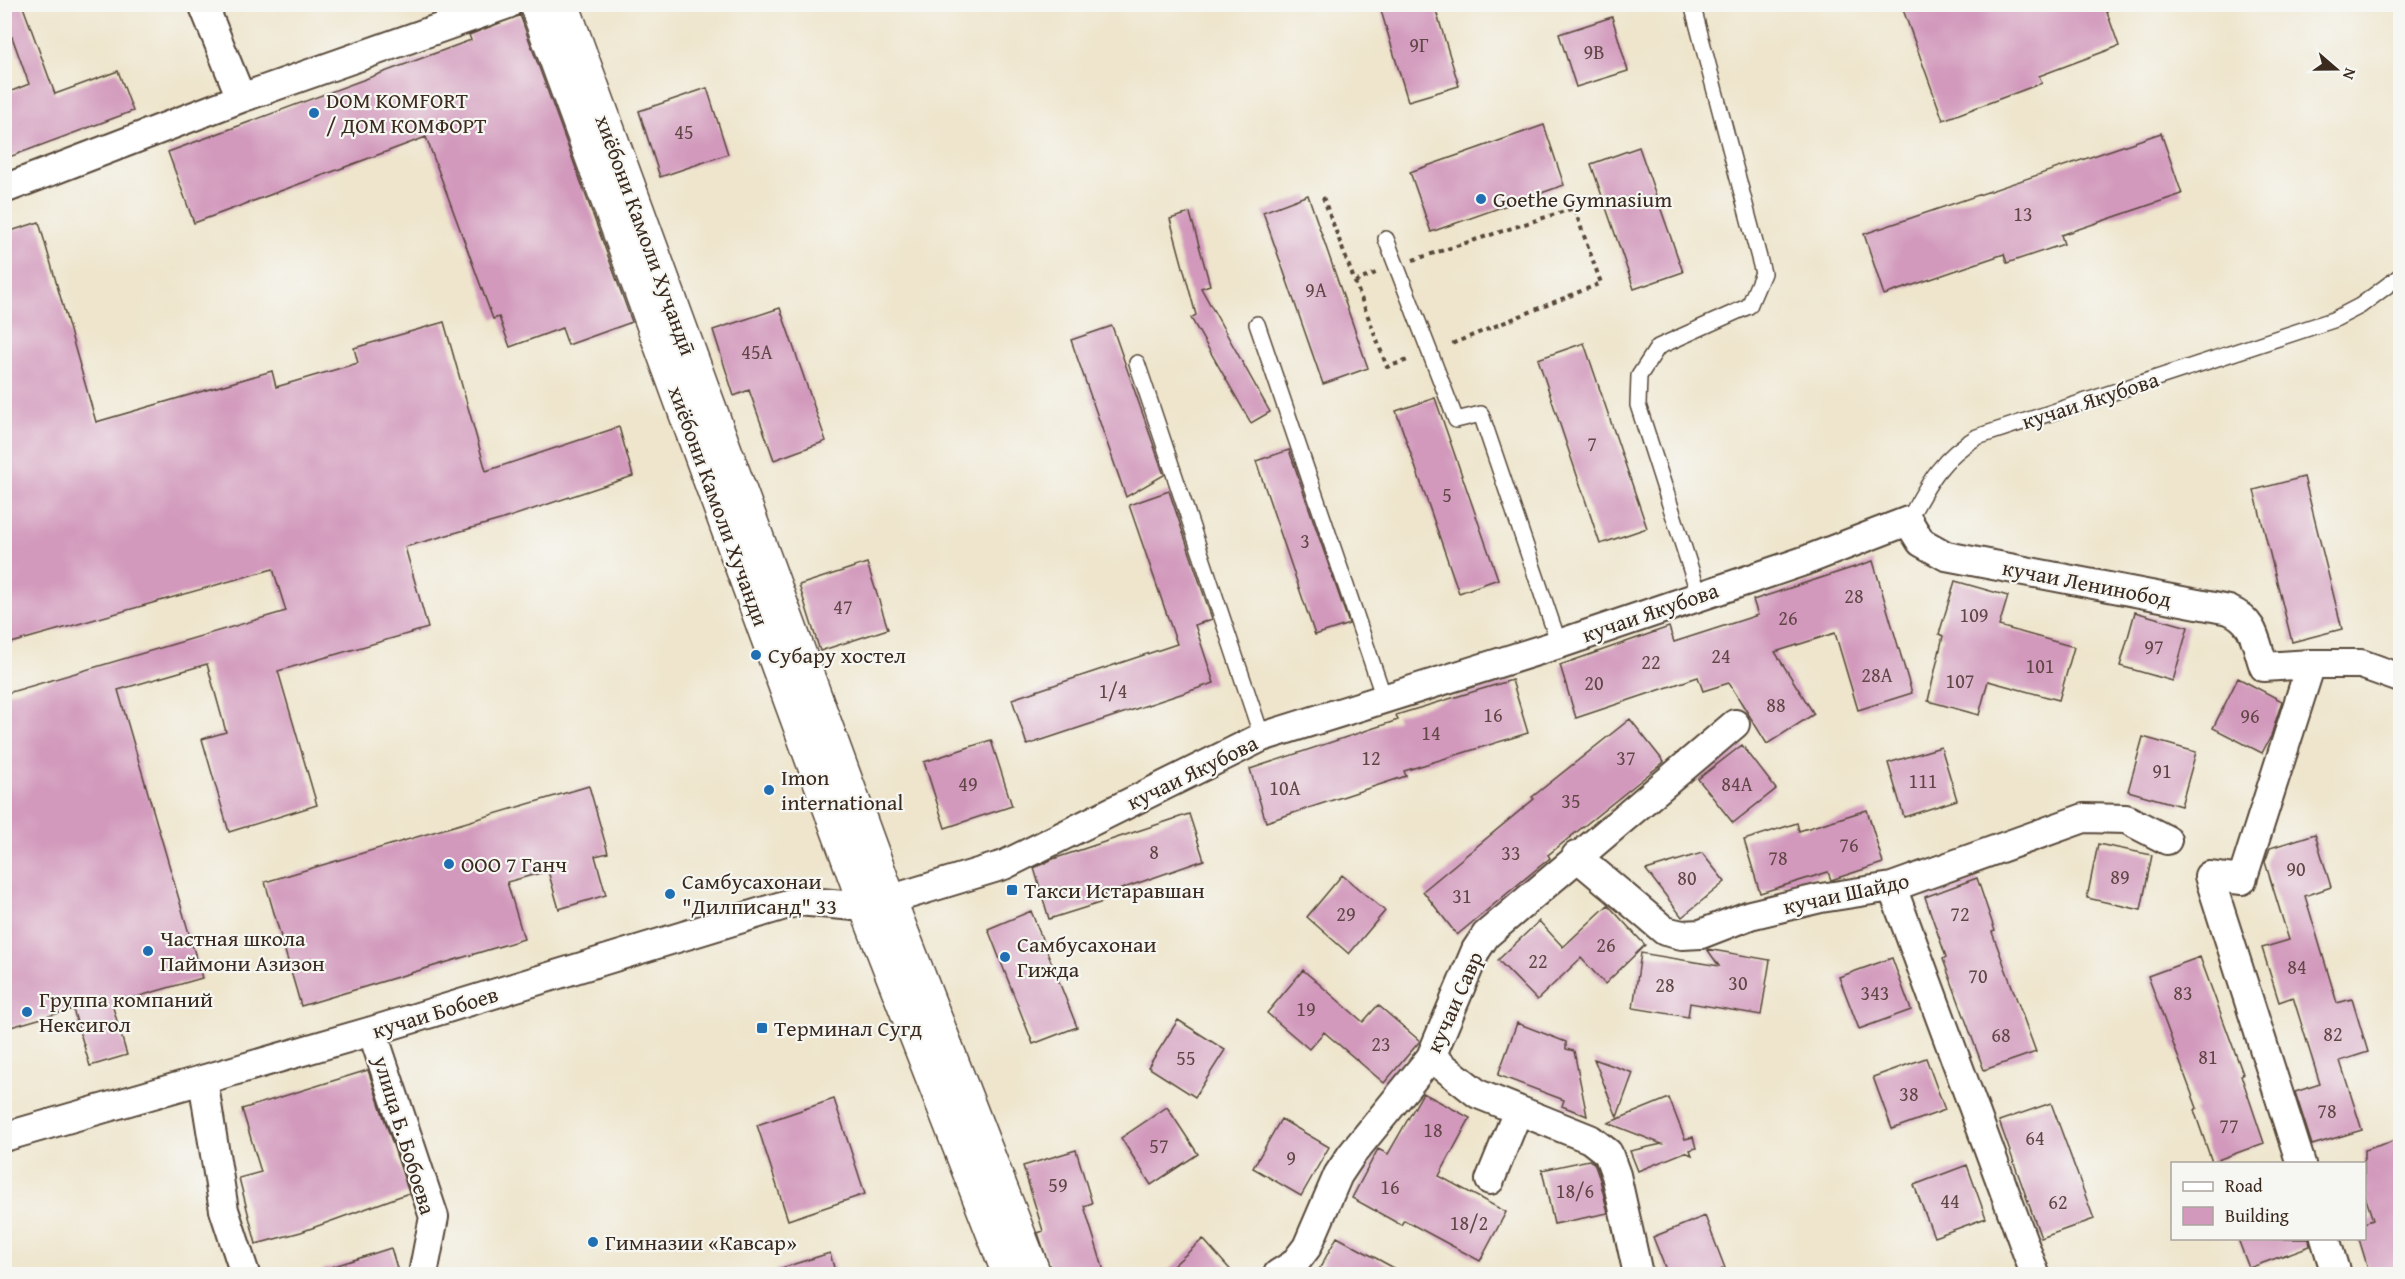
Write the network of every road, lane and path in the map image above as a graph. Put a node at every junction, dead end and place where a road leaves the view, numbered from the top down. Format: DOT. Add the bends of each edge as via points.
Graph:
graph roads {
  1 [pos="203,4"];
  2 [pos="508,4"];
  3 [pos="536,4"];
  4 [pos="562,4"];
  5 [pos="1692,4"];
  6 [pos="241,98"];
  7 [pos="4,189"];
  8 [pos="1323,197"];
  9 [pos="1386,239"];
  10 [pos="1396,265"];
  11 [pos="2400,276"];
  12 [pos="1355,282"];
  13 [pos="1257,324"];
  14 [pos="1430,353"];
  15 [pos="1137,363"];
  16 [pos="1908,521"];
  17 [pos="1699,595"];
  18 [pos="1559,644"];
  19 [pos="2311,664"];
  20 [pos="2400,678"];
  21 [pos="1384,699"];
  22 [pos="1735,724"];
  23 [pos="1262,737"];
  24 [pos="2167,840"];
  25 [pos="1576,856"];
  26 [pos="1892,887"];
  27 [pos="878,903"];
  28 [pos="372,1031"];
  29 [pos="1431,1057"];
  30 [pos="203,1080"];
  31 [pos="1518,1111"];
  32 [pos="4,1137"];
  33 [pos="2300,1162"];
  34 [pos="1490,1180"];
  35 [pos="2325,1240"];
  36 [pos="245,1275"];
  37 [pos="423,1275"];
  38 [pos="1009,1275"];
  39 [pos="1034,1275"];
  40 [pos="1278,1275"];
  41 [pos="1638,1275"];
  42 [pos="2035,1275"];
  43 [pos="2336,1275"];
  1 -- 6 [label="street"];
  2 -- 6 [label="street"];
  3 -- 27 [label="main road, хиёбони Камоли Хучанди"];
  4 -- 27 [label="main road, хиёбони Камоли Хуҷандӣ"];
  5 -- 17 [label="lane" via="1763,273 1749,306 1658,347 1639,376 1638,405"];
  6 -- 7 [label="street"];
  8 -- 12 [label="path"];
  9 -- 10 [label="lane"];
  10 -- 12 [label="path"];
  10 -- 14 [label="lane"];
  10 -- 14 [label="path" via="1574,208 1601,283"];
  11 -- 16 [label="lane, кучаи Якубова" via="2361,306 2333,320 1977,436 1955,450 1932,476"];
  12 -- 14 [label="path" via="1387,367"];
  13 -- 21 [label="lane"];
  14 -- 18 [label="lane" via="1456,420 1481,414"];
  15 -- 23 [label="lane"];
  16 -- 17 [label="street, кучаи Якубова"];
  16 -- 19 [label="street, кучаи Ленинобод" via="1922,542 1946,556 2229,610 2251,626 2264,667"];
  17 -- 18 [label="street, кучаи Якубова"];
  18 -- 21 [label="street, кучаи Якубова"];
  19 -- 20 [label="street" via="2361,664"];
  19 -- 33 [label="street" via="2242,880 2209,876"];
  21 -- 23 [label="street, кучаи Якубова"];
  22 -- 25 [label="street, кучаи Савр"];
  23 -- 27 [label="street, кучаи Якубова" via="1004,865"];
  24 -- 26 [label="street, кучаи Шайдо" via="2126,819 2084,818"];
  25 -- 26 [label="street, кучаи Шайдо" via="1665,931 1682,935 1701,934 1750,915 1821,898"];
  25 -- 29 [label="street, кучаи Савр" via="1486,935"];
  26 -- 42 [label="street"];
  27 -- 28 [label="street, кучаи Бобоев" via="798,901"];
  27 -- 38 [label="main road, хиёбони Камоли Хучанди"];
  27 -- 39 [label="main road, хиёбони Камоли Хуҷандӣ"];
  28 -- 30 [label="street, кучаи Бобоев"];
  28 -- 37 [label="street, улица Б. Бобоева" via="434,1217"];
  29 -- 31 [label="street" via="1478,1094"];
  29 -- 40 [label="street, кучаи Савр" via="1352,1154 1338,1175 1307,1247 1294,1264"];
  30 -- 32 [label="street, кучаи Бобоев"];
  30 -- 36 [label="street" via="224,1210"];
  31 -- 34 [label="street"];
  31 -- 41 [label="street" via="1590,1139 1608,1153"];
  35 -- 43 [label="street"];
}
